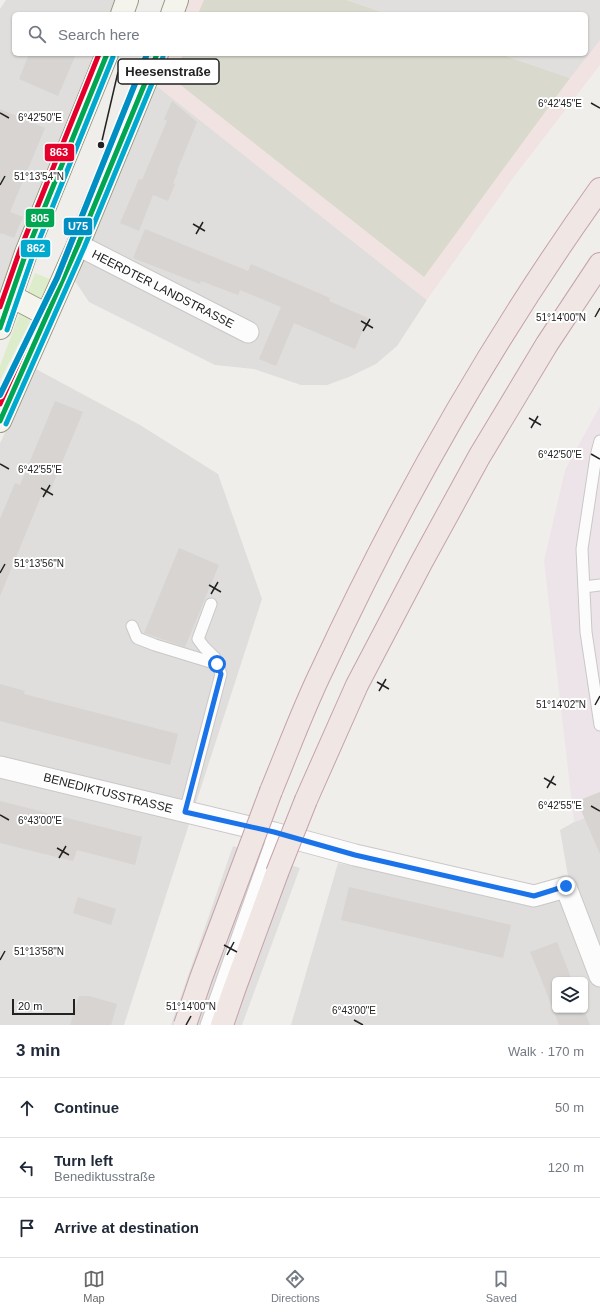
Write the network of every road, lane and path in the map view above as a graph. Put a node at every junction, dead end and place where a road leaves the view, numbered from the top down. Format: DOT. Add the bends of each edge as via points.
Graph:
graph roads {
  1 [pos="127,0"];
  2 [pos="177,0"];
  3 [pos="123,12"];
  4 [pos="173,12"];
  5 [pos="106,56"];
  6 [pos="156,56"];
  7 [pos="600,189"];
  8 [pos="78,245"];
  9 [pos="600,264"];
  10 [pos="6,294"];
  11 [pos="47,315"];
  12 [pos="0,328"];
  13 [pos="248,332"];
  14 [pos="0,421"];
  15 [pos="600,440"];
  16 [pos="600,585"];
  17 [pos="584,587"];
  18 [pos="211,604"];
  19 [pos="132,626"];
  20 [pos="217,664"];
  21 [pos="600,725"];
  22 [pos="0,767"];
  23 [pos="185,812"];
  24 [pos="274,832"];
  25 [pos="600,976"];
  26 [pos="185,1025"];
  27 [pos="206,1025"];
  28 [pos="222,1025"];
  1 -- 3 [label="main road"];
  2 -- 4 [label="main road"];
  5 -- 10 [label="main road" via="26,253"];
  6 -- 8 [label="main road, HEERDTER LANDSTRASSE"];
  7 -- 26 [label="highway, bridge" via="514,317 449,424 383,544 321,671 271,791"];
  8 -- 11 [label="main road, HEERDTER LANDSTRASSE"];
  8 -- 13 [label="street, HEERDTER LANDSTRASSE"];
  9 -- 28 [label="highway, bridge" via="547,344 479,457 420,563 357,685 306,800"];
  10 -- 11 [label="main road"];
  10 -- 12 [label="main road"];
  11 -- 14 [label="main road, HEERDTER LANDSTRASSE"];
  15 -- 17 [label="lane" via="582,549"];
  16 -- 17 [label="lane"];
  17 -- 21 [label="lane" via="586,632"];
  18 -- 20 [label="lane" via="198,639 215,658"];
  19 -- 20 [label="lane" via="137,638"];
  20 -- 23 [label="lane" via="221,674"];
  22 -- 23 [label="street, BENEDIKTUSSTRASSE"];
  23 -- 24 [label="street, BENEDIKTUSSTRASSE"];
  24 -- 25 [label="street, BENEDIKTUSSTRASSE" via="355,855 534,896 566,886"];
  24 -- 27 [label="lane"];
}
